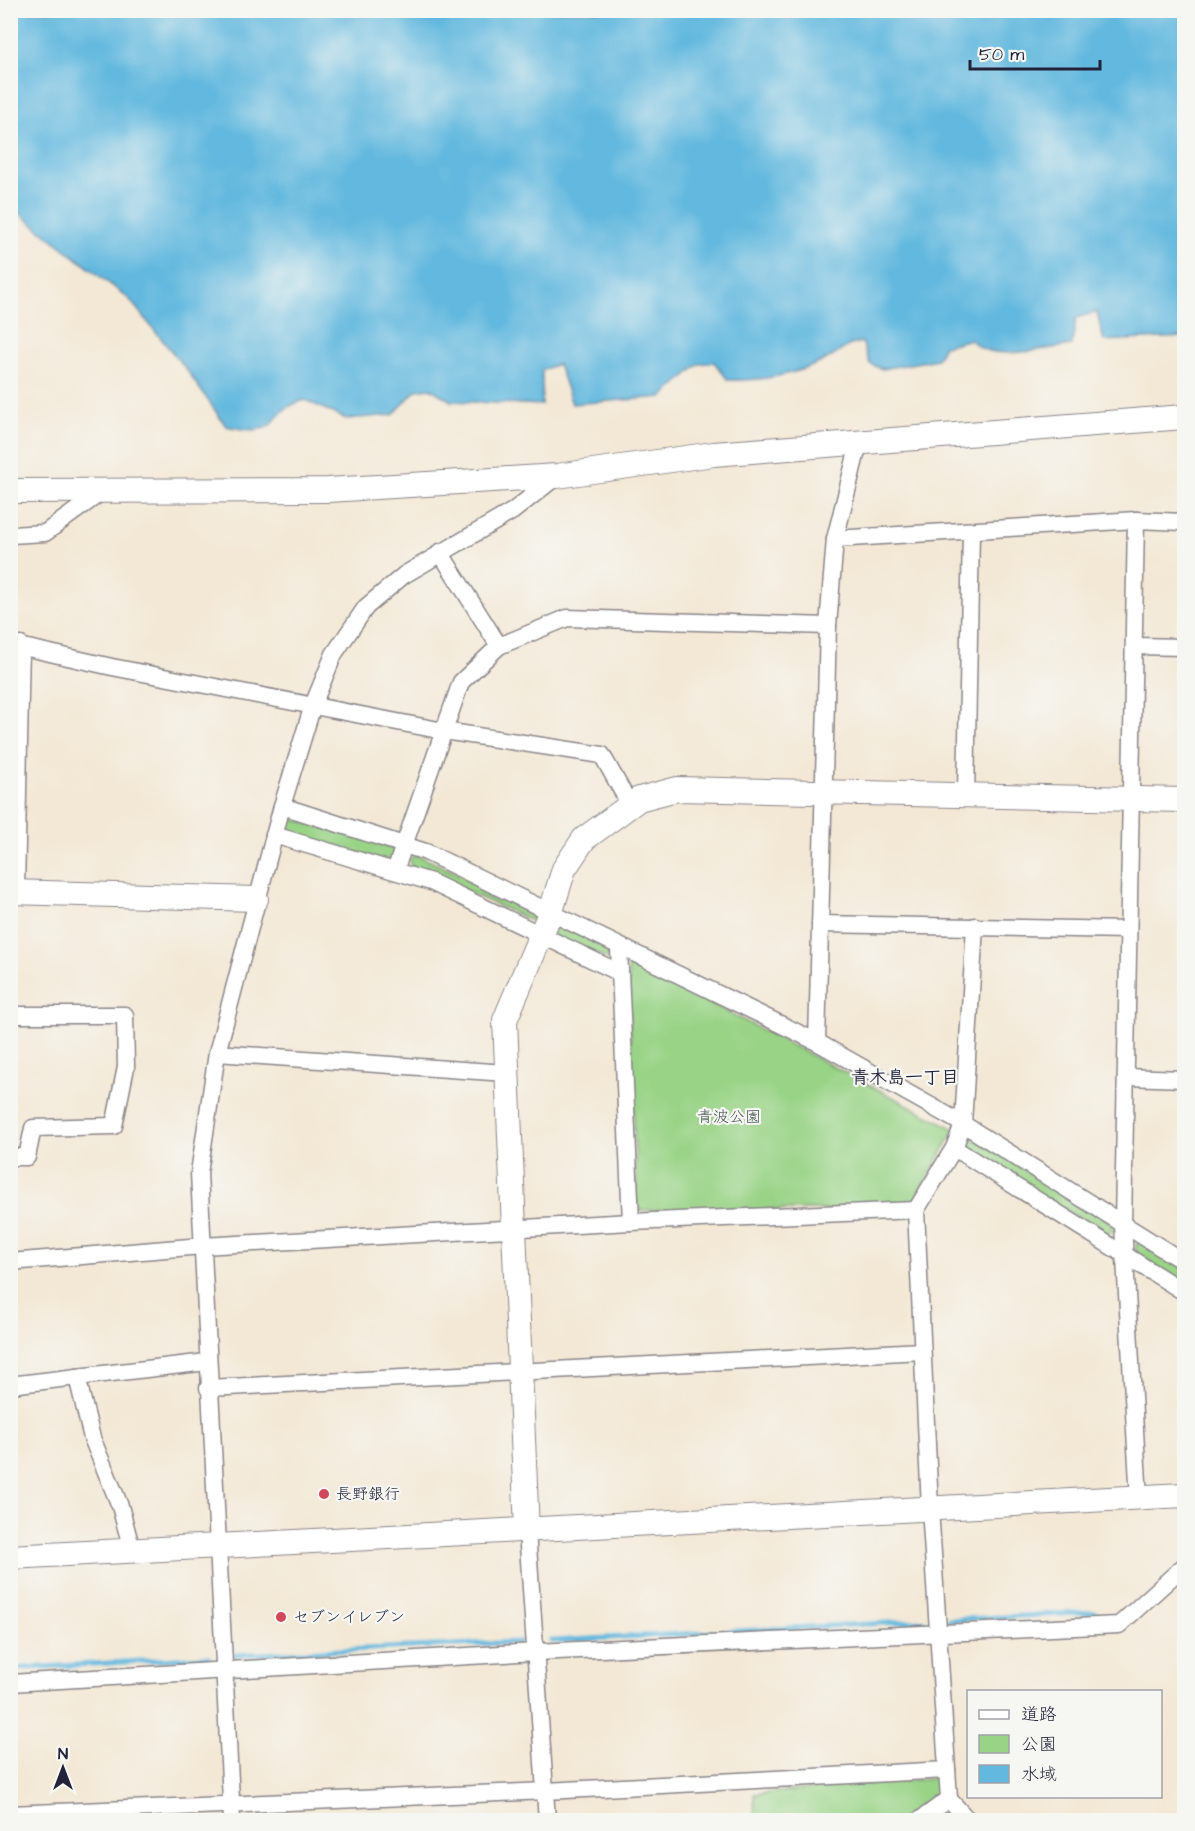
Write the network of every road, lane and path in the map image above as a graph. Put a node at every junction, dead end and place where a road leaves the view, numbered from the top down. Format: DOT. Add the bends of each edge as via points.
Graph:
graph roads {
  1 [pos="1185,417"];
  2 [pos="859,443"];
  3 [pos="557,476"];
  4 [pos="10,491"];
  5 [pos="104,491"];
  6 [pos="1136,520"];
  7 [pos="1185,522"];
  8 [pos="971,532"];
  9 [pos="10,535"];
  10 [pos="835,539"];
  11 [pos="440,552"];
  12 [pos="828,626"];
  13 [pos="16,644"];
  14 [pos="499,646"];
  15 [pos="1135,646"];
  16 [pos="1185,647"];
  17 [pos="313,705"];
  18 [pos="444,731"];
  19 [pos="823,791"];
  20 [pos="966,794"];
  21 [pos="1131,799"];
  22 [pos="1185,800"];
  23 [pos="630,805"];
  24 [pos="282,806"];
  25 [pos="274,835"];
  26 [pos="404,846"];
  27 [pos="395,871"];
  28 [pos="13,892"];
  29 [pos="256,899"];
  30 [pos="551,911"];
  31 [pos="820,924"];
  32 [pos="975,926"];
  33 [pos="1128,930"];
  34 [pos="540,937"];
  35 [pos="619,948"];
  36 [pos="620,973"];
  37 [pos="10,1015"];
  38 [pos="817,1042"];
  39 [pos="217,1053"];
  40 [pos="506,1073"];
  41 [pos="1126,1077"];
  42 [pos="1185,1079"];
  43 [pos="963,1124"];
  44 [pos="954,1148"];
  45 [pos="10,1157"];
  46 [pos="916,1210"];
  47 [pos="631,1221"];
  48 [pos="1123,1225"];
  49 [pos="513,1230"];
  50 [pos="202,1246"];
  51 [pos="1125,1255"];
  52 [pos="10,1262"];
  53 [pos="1185,1262"];
  54 [pos="1185,1292"];
  55 [pos="922,1350"];
  56 [pos="207,1362"];
  57 [pos="522,1373"];
  58 [pos="76,1377"];
  59 [pos="10,1385"];
  60 [pos="208,1388"];
  61 [pos="1185,1495"];
  62 [pos="1139,1499"];
  63 [pos="930,1508"];
  64 [pos="527,1531"];
  65 [pos="216,1546"];
  66 [pos="132,1550"];
  67 [pos="10,1557"];
  68 [pos="1185,1566"];
  69 [pos="937,1633"];
  70 [pos="536,1652"];
  71 [pos="224,1670"];
  72 [pos="10,1683"];
  73 [pos="947,1770"];
  74 [pos="546,1791"];
  75 [pos="949,1799"];
  76 [pos="231,1803"];
  77 [pos="10,1814"];
  78 [pos="232,1821"];
  79 [pos="547,1821"];
  80 [pos="920,1821"];
  81 [pos="968,1821"];
  1 -- 2 [label="street"];
  2 -- 3 [label="street" via="714,454"];
  2 -- 10 [label="street"];
  3 -- 5 [label="street" via="328,490"];
  3 -- 11 [label="street" via="513,511"];
  4 -- 5 [label="street"];
  5 -- 9 [label="street" via="45,532"];
  6 -- 7 [label="street"];
  6 -- 8 [label="street"];
  6 -- 15 [label="street"];
  8 -- 10 [label="street"];
  8 -- 20 [label="street"];
  10 -- 12 [label="street"];
  11 -- 14 [label="street"];
  11 -- 17 [label="street" via="404,575 366,607 334,654"];
  12 -- 14 [label="street" via="567,618"];
  12 -- 19 [label="street"];
  13 -- 17 [label="street" via="112,667"];
  13 -- 28 [label="street"];
  14 -- 18 [label="street" via="461,682"];
  15 -- 16 [label="street"];
  15 -- 21 [label="street"];
  17 -- 18 [label="street"];
  17 -- 24 [label="street"];
  18 -- 23 [label="street" via="602,755"];
  18 -- 26 [label="street"];
  19 -- 20 [label="street"];
  19 -- 23 [label="street" via="676,789"];
  19 -- 31 [label="street"];
  20 -- 21 [label="street"];
  21 -- 22 [label="street"];
  21 -- 33 [label="street"];
  23 -- 30 [label="street" via="584,839 564,869"];
  24 -- 25 [label="street"];
  24 -- 26 [label="street"];
  25 -- 27 [label="street"];
  25 -- 29 [label="street"];
  26 -- 27 [label="street"];
  26 -- 30 [label="street" via="426,852"];
  27 -- 34 [label="street" via="431,882"];
  28 -- 29 [label="street"];
  29 -- 39 [label="street"];
  30 -- 34 [label="street"];
  30 -- 35 [label="street"];
  31 -- 32 [label="street"];
  31 -- 38 [label="street"];
  32 -- 33 [label="street"];
  32 -- 43 [label="street"];
  33 -- 41 [label="street"];
  34 -- 36 [label="street"];
  34 -- 40 [label="street" via="505,1020"];
  35 -- 36 [label="street"];
  35 -- 38 [label="street"];
  36 -- 47 [label="street"];
  37 -- 45 [label="street" via="125,1015 126,1067 114,1126 33,1128 27,1157"];
  38 -- 43 [label="street"];
  39 -- 40 [label="street"];
  39 -- 50 [label="street" via="199,1173"];
  40 -- 49 [label="street"];
  41 -- 42 [label="street"];
  41 -- 48 [label="street"];
  43 -- 44 [label="street"];
  43 -- 48 [label="street"];
  44 -- 46 [label="street"];
  44 -- 51 [label="street"];
  46 -- 47 [label="street"];
  46 -- 55 [label="street"];
  47 -- 49 [label="street"];
  48 -- 51 [label="street"];
  48 -- 53 [label="street"];
  49 -- 50 [label="street"];
  49 -- 57 [label="street"];
  50 -- 52 [label="street"];
  50 -- 56 [label="street"];
  51 -- 54 [label="street"];
  51 -- 62 [label="street"];
  55 -- 57 [label="street"];
  55 -- 63 [label="street"];
  56 -- 58 [label="street"];
  56 -- 60 [label="street"];
  57 -- 60 [label="street"];
  57 -- 64 [label="street"];
  58 -- 59 [label="street"];
  58 -- 66 [label="street" via="92,1438 120,1506"];
  60 -- 65 [label="street"];
  61 -- 62 [label="street"];
  62 -- 63 [label="street"];
  63 -- 64 [label="street"];
  63 -- 69 [label="street"];
  64 -- 65 [label="street"];
  64 -- 70 [label="street"];
  65 -- 66 [label="street"];
  65 -- 71 [label="street"];
  66 -- 67 [label="street"];
  68 -- 69 [label="street" via="1119,1625"];
  69 -- 70 [label="street"];
  69 -- 73 [label="street"];
  70 -- 71 [label="street"];
  70 -- 74 [label="street"];
  71 -- 72 [label="street"];
  71 -- 76 [label="street"];
  73 -- 74 [label="street"];
  73 -- 75 [label="street"];
  74 -- 76 [label="street"];
  74 -- 79 [label="street"];
  75 -- 80 [label="street"];
  75 -- 81 [label="street"];
  76 -- 77 [label="street"];
  76 -- 78 [label="street"];
}
